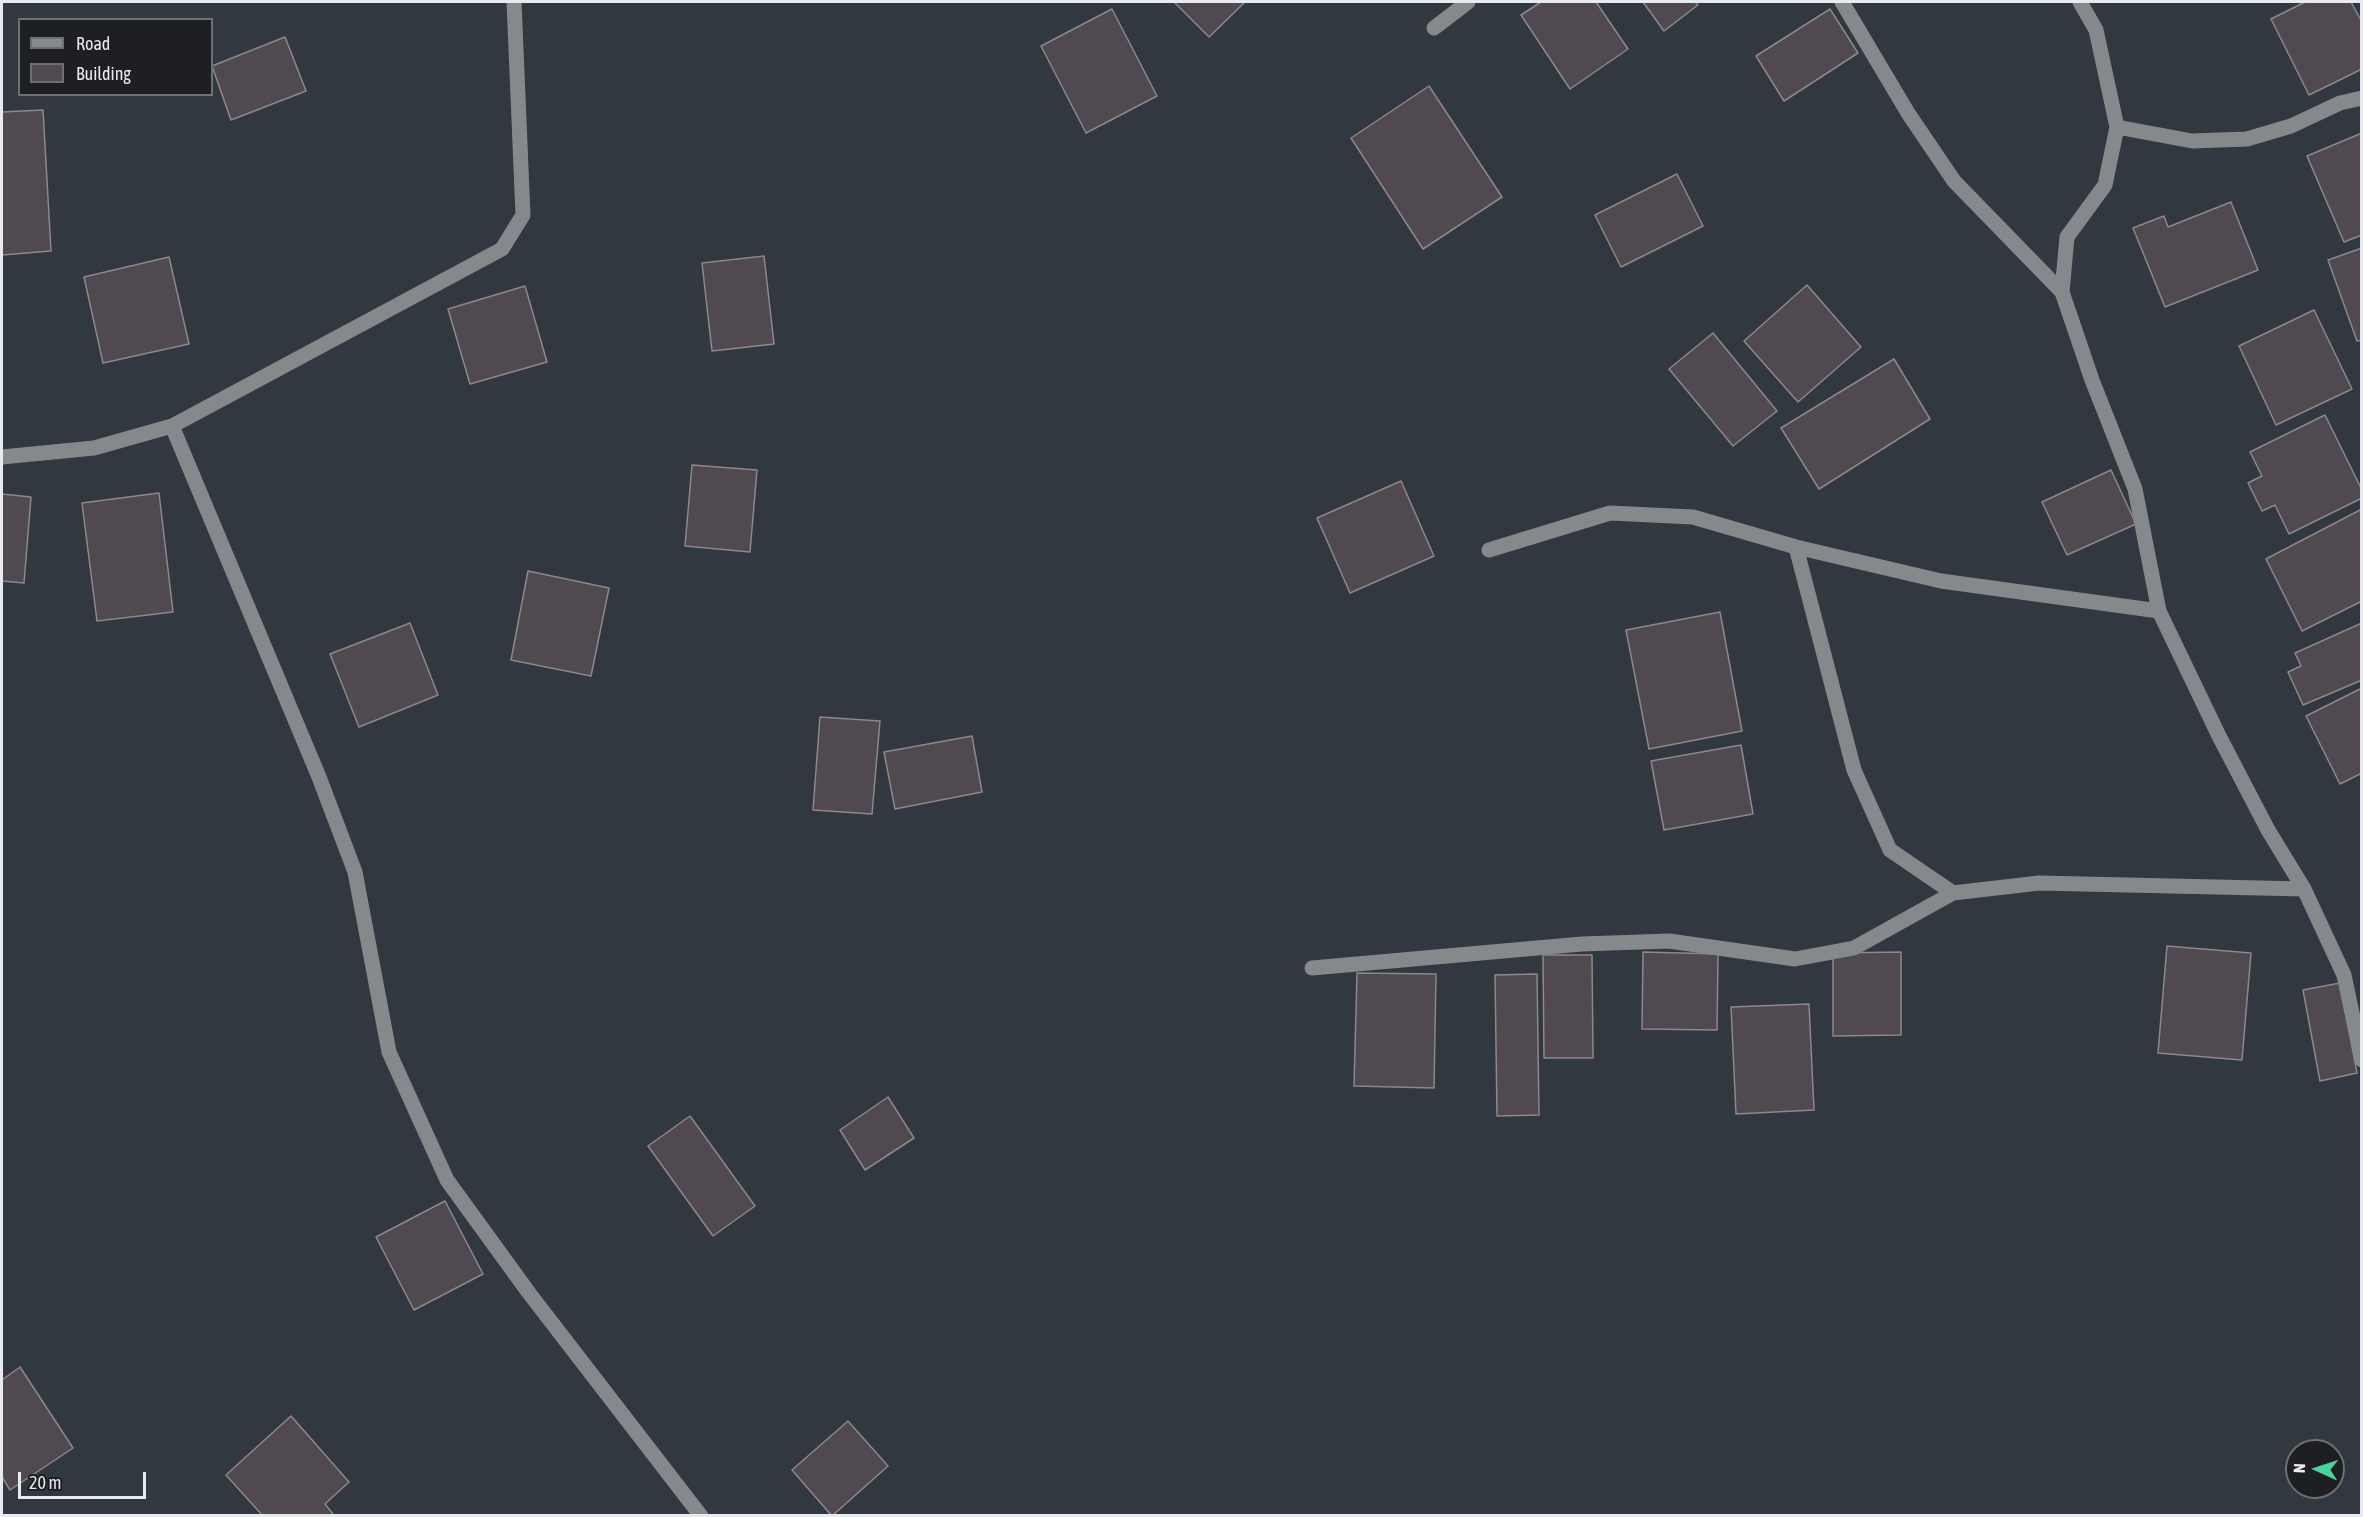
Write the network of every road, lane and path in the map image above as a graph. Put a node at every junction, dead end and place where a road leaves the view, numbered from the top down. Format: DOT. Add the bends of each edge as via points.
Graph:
graph roads {
  1 [pos="514,2"];
  2 [pos="1468,2"];
  3 [pos="1842,2"];
  4 [pos="2080,2"];
  5 [pos="1434,28"];
  6 [pos="2361,99"];
  7 [pos="2117,127"];
  8 [pos="2062,292"];
  9 [pos="172,426"];
  10 [pos="2,457"];
  11 [pos="1796,547"];
  12 [pos="1490,550"];
  13 [pos="2159,611"];
  14 [pos="2304,889"];
  15 [pos="1953,893"];
  16 [pos="1312,968"];
  17 [pos="2361,1060"];
  18 [pos="701,1515"];
  1 -- 9 [label="street" via="523,215 502,249"];
  2 -- 5 [label="street"];
  3 -- 8 [label="street" via="1954,181"];
  4 -- 7 [label="street" via="2096,30"];
  6 -- 7 [label="street" via="2340,103 2291,126 2247,139 2192,141"];
  7 -- 8 [label="street" via="2105,185 2067,237"];
  8 -- 13 [label="street" via="2135,489"];
  9 -- 10 [label="street" via="94,448"];
  9 -- 18 [label="street" via="355,872 389,1052 447,1180"];
  11 -- 12 [label="street" via="1693,517 1610,513"];
  11 -- 13 [label="street" via="1941,581"];
  11 -- 15 [label="street" via="1854,770 1890,850"];
  13 -- 14 [label="street" via="2268,830"];
  14 -- 15 [label="street" via="2039,883"];
  14 -- 17 [label="street" via="2344,975"];
  15 -- 16 [label="street" via="1854,948 1796,959 1669,941 1582,944"];
}
